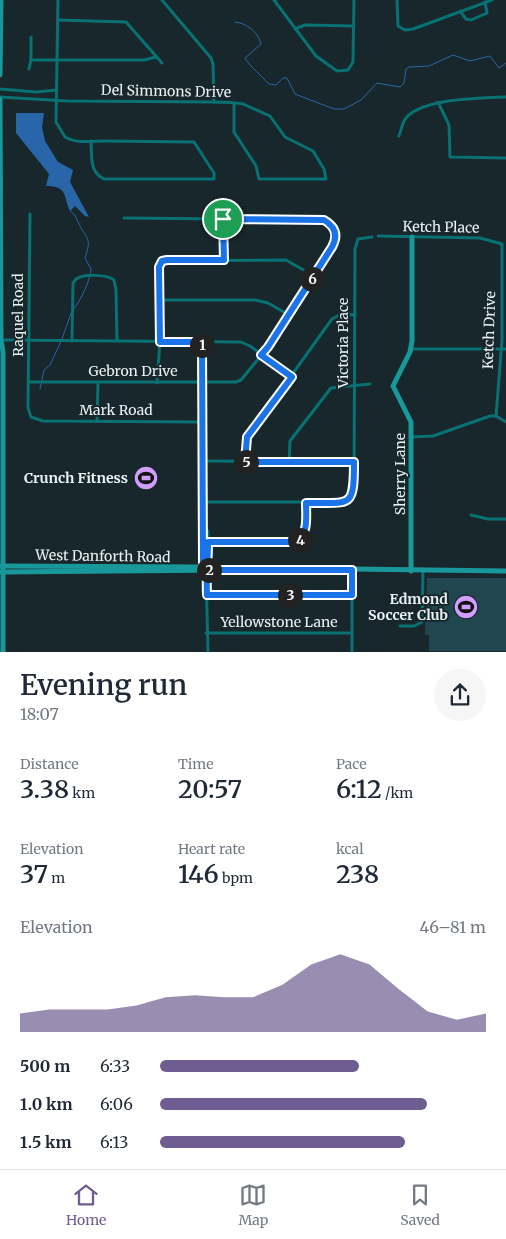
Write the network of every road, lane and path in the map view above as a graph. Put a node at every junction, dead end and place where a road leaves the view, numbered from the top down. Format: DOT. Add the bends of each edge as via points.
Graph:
graph roads {
  1 [pos="1,0"];
  2 [pos="58,0"];
  3 [pos="162,0"];
  4 [pos="274,0"];
  5 [pos="354,0"];
  6 [pos="398,0"];
  7 [pos="492,0"];
  8 [pos="485,2"];
  9 [pos="460,11"];
  10 [pos="58,20"];
  11 [pos="354,26"];
  12 [pos="295,29"];
  13 [pos="31,37"];
  14 [pos="156,57"];
  15 [pos="31,60"];
  16 [pos="58,60"];
  17 [pos="162,63"];
  18 [pos="29,69"];
  19 [pos="0,75"];
  20 [pos="0,90"];
  21 [pos="57,90"];
  22 [pos="36,92"];
  23 [pos="506,97"];
  24 [pos="0,98"];
  25 [pos="35,99"];
  26 [pos="57,100"];
  27 [pos="214,102"];
  28 [pos="438,102"];
  29 [pos="234,103"];
  30 [pos="400,136"];
  31 [pos="91,141"];
  32 [pos="506,158"];
  33 [pos="223,199"];
  34 [pos="30,214"];
  35 [pos="124,218"];
  36 [pos="223,219"];
  37 [pos="378,236"];
  38 [pos="372,237"];
  39 [pos="412,237"];
  40 [pos="0,242"];
  41 [pos="502,244"];
  42 [pos="224,260"];
  43 [pos="314,276"];
  44 [pos="160,300"];
  45 [pos="289,315"];
  46 [pos="355,315"];
  47 [pos="28,341"];
  48 [pos="72,341"];
  49 [pos="116,341"];
  50 [pos="0,342"];
  51 [pos="160,342"];
  52 [pos="202,342"];
  53 [pos="411,348"];
  54 [pos="501,348"];
  55 [pos="506,348"];
  56 [pos="261,355"];
  57 [pos="2,373"];
  58 [pos="292,377"];
  59 [pos="29,382"];
  60 [pos="98,383"];
  61 [pos="157,383"];
  62 [pos="202,383"];
  63 [pos="354,384"];
  64 [pos="370,384"];
  65 [pos="496,416"];
  66 [pos="31,417"];
  67 [pos="97,421"];
  68 [pos="202,422"];
  69 [pos="506,422"];
  70 [pos="0,436"];
  71 [pos="412,437"];
  72 [pos="3,442"];
  73 [pos="202,461"];
  74 [pos="245,462"];
  75 [pos="289,462"];
  76 [pos="354,462"];
  77 [pos="1,471"];
  78 [pos="202,502"];
  79 [pos="306,503"];
  80 [pos="472,515"];
  81 [pos="506,519"];
  82 [pos="203,526"];
  83 [pos="208,542"];
  84 [pos="82,566"];
  85 [pos="1,569"];
  86 [pos="206,570"];
  87 [pos="352,570"];
  88 [pos="411,571"];
  89 [pos="423,571"];
  90 [pos="506,571"];
  91 [pos="61,572"];
  92 [pos="207,595"];
  93 [pos="352,595"];
  94 [pos="0,614"];
  95 [pos="3,621"];
  96 [pos="400,626"];
  97 [pos="206,633"];
  98 [pos="352,633"];
  99 [pos="3,652"];
  100 [pos="208,652"];
  101 [pos="352,652"];
  1 -- 19 [label="street"];
  2 -- 10 [label="street"];
  3 -- 27 [label="street" via="211,58"];
  4 -- 12 [label="street"];
  5 -- 11 [label="street"];
  6 -- 9 [label="street" via="398,26 401,29 414,29"];
  7 -- 8 [label="street"];
  8 -- 9 [label="street"];
  8 -- 9 [label="street" via="487,13 471,20"];
  10 -- 14 [label="street" via="123,21"];
  10 -- 16 [label="street"];
  11 -- 12 [label="street" via="305,25"];
  11 -- 12 [label="street" via="353,62 348,70 343,71 337,71 316,56"];
  13 -- 15 [label="street"];
  14 -- 16 [label="street" via="144,60"];
  14 -- 17 [label="street"];
  15 -- 16 [label="street"];
  15 -- 18 [label="street"];
  16 -- 21 [label="street"];
  20 -- 22 [label="street"];
  21 -- 22 [label="street"];
  21 -- 26 [label="street"];
  22 -- 25 [label="street"];
  23 -- 28 [label="street"];
  24 -- 25 [label="street, Del Simmons Drive"];
  24 -- 40 [label="street"];
  25 -- 26 [label="street, Del Simmons Drive"];
  26 -- 27 [label="street, Del Simmons Drive"];
  26 -- 31 [label="street" via="56,122 65,137"];
  27 -- 29 [label="street, Del Simmons Drive"];
  28 -- 30 [label="street" via="411,114 404,122"];
  28 -- 32 [label="street" via="449,124 450,157"];
  29 -- 29 [label="street, Del Simmons Drive" via="270,116 285,137 313,151 326,178 259,178 256,166 234,132"];
  31 -- 31 [label="street" via="93,167 104,178 214,179 214,173 194,142"];
  33 -- 36 [label="street"];
  34 -- 47 [label="street, Raquel Road"];
  35 -- 36 [label="street"];
  36 -- 42 [label="street"];
  36 -- 43 [label="street" via="324,220 334,228 336,240"];
  37 -- 39 [label="street, Ketch Place"];
  38 -- 46 [label="street, Victoria Place" via="361,237 356,243"];
  39 -- 41 [label="street, Ketch Place" via="480,238"];
  39 -- 53 [label="street, Sherry Lane"];
  40 -- 50 [label="street"];
  41 -- 54 [label="street, Ketch Drive"];
  42 -- 43 [label="street" via="286,260"];
  42 -- 44 [label="street" via="162,261 159,267"];
  43 -- 45 [label="street"];
  44 -- 45 [label="street" via="255,300 268,303"];
  44 -- 51 [label="street"];
  45 -- 56 [label="street"];
  46 -- 58 [label="street" via="341,314 332,319"];
  46 -- 63 [label="street, Victoria Place"];
  47 -- 48 [label="street"];
  47 -- 50 [label="street"];
  47 -- 59 [label="street, Raquel Road"];
  48 -- 49 [label="street"];
  48 -- 49 [label="street" via="73,290 76,278 83,276 111,277 116,290"];
  49 -- 51 [label="street"];
  50 -- 57 [label="street"];
  51 -- 52 [label="street"];
  51 -- 61 [label="street"];
  52 -- 56 [label="street" via="241,342"];
  52 -- 62 [label="street"];
  53 -- 54 [label="street"];
  53 -- 71 [label="street, Sherry Lane" via="393,386 409,414"];
  54 -- 55 [label="street"];
  54 -- 65 [label="street, Ketch Drive"];
  56 -- 58 [label="street"];
  56 -- 62 [label="street, Gebron Drive" via="236,382"];
  57 -- 72 [label="street"];
  58 -- 74 [label="street" via="247,437"];
  59 -- 60 [label="street, Gebron Drive"];
  59 -- 66 [label="street, Raquel Road"];
  60 -- 61 [label="street, Gebron Drive"];
  60 -- 67 [label="street"];
  61 -- 62 [label="street, Gebron Drive"];
  62 -- 68 [label="street"];
  63 -- 64 [label="street"];
  63 -- 75 [label="street" via="331,388 290,441"];
  63 -- 76 [label="street, Victoria Place"];
  65 -- 69 [label="street"];
  65 -- 71 [label="street" via="483,417 433,436"];
  66 -- 67 [label="street, Mark Road" via="43,421"];
  67 -- 68 [label="street, Mark Road"];
  68 -- 73 [label="street"];
  70 -- 72 [label="street"];
  71 -- 88 [label="street, Sherry Lane"];
  72 -- 77 [label="street"];
  73 -- 74 [label="street"];
  73 -- 78 [label="street"];
  74 -- 75 [label="street"];
  75 -- 76 [label="street"];
  76 -- 79 [label="street, Victoria Place" via="351,498 343,502"];
  77 -- 85 [label="street"];
  78 -- 79 [label="street"];
  78 -- 82 [label="street"];
  79 -- 83 [label="street" via="305,529 303,536 295,542"];
  80 -- 81 [label="street"];
  82 -- 83 [label="street" via="208,531"];
  82 -- 86 [label="street"];
  83 -- 86 [label="street"];
  84 -- 85 [label="street, West Danforth Road"];
  84 -- 86 [label="street, West Danforth Road" via="200,567"];
  84 -- 91 [label="street" via="62,569"];
  85 -- 91 [label="street, West Danforth Road"];
  85 -- 95 [label="street"];
  86 -- 87 [label="street, West Danforth Road"];
  86 -- 91 [label="street, West Danforth Road"];
  86 -- 92 [label="street"];
  87 -- 88 [label="street, West Danforth Road"];
  87 -- 93 [label="street"];
  88 -- 89 [label="street, West Danforth Road"];
  89 -- 90 [label="street, West Danforth Road"];
  89 -- 96 [label="street" via="422,622 414,626"];
  92 -- 93 [label="street"];
  92 -- 97 [label="street"];
  93 -- 98 [label="street"];
  94 -- 95 [label="street"];
  95 -- 99 [label="street"];
  97 -- 98 [label="street, Yellowstone Lane"];
  97 -- 100 [label="street"];
  98 -- 101 [label="street"];
}
